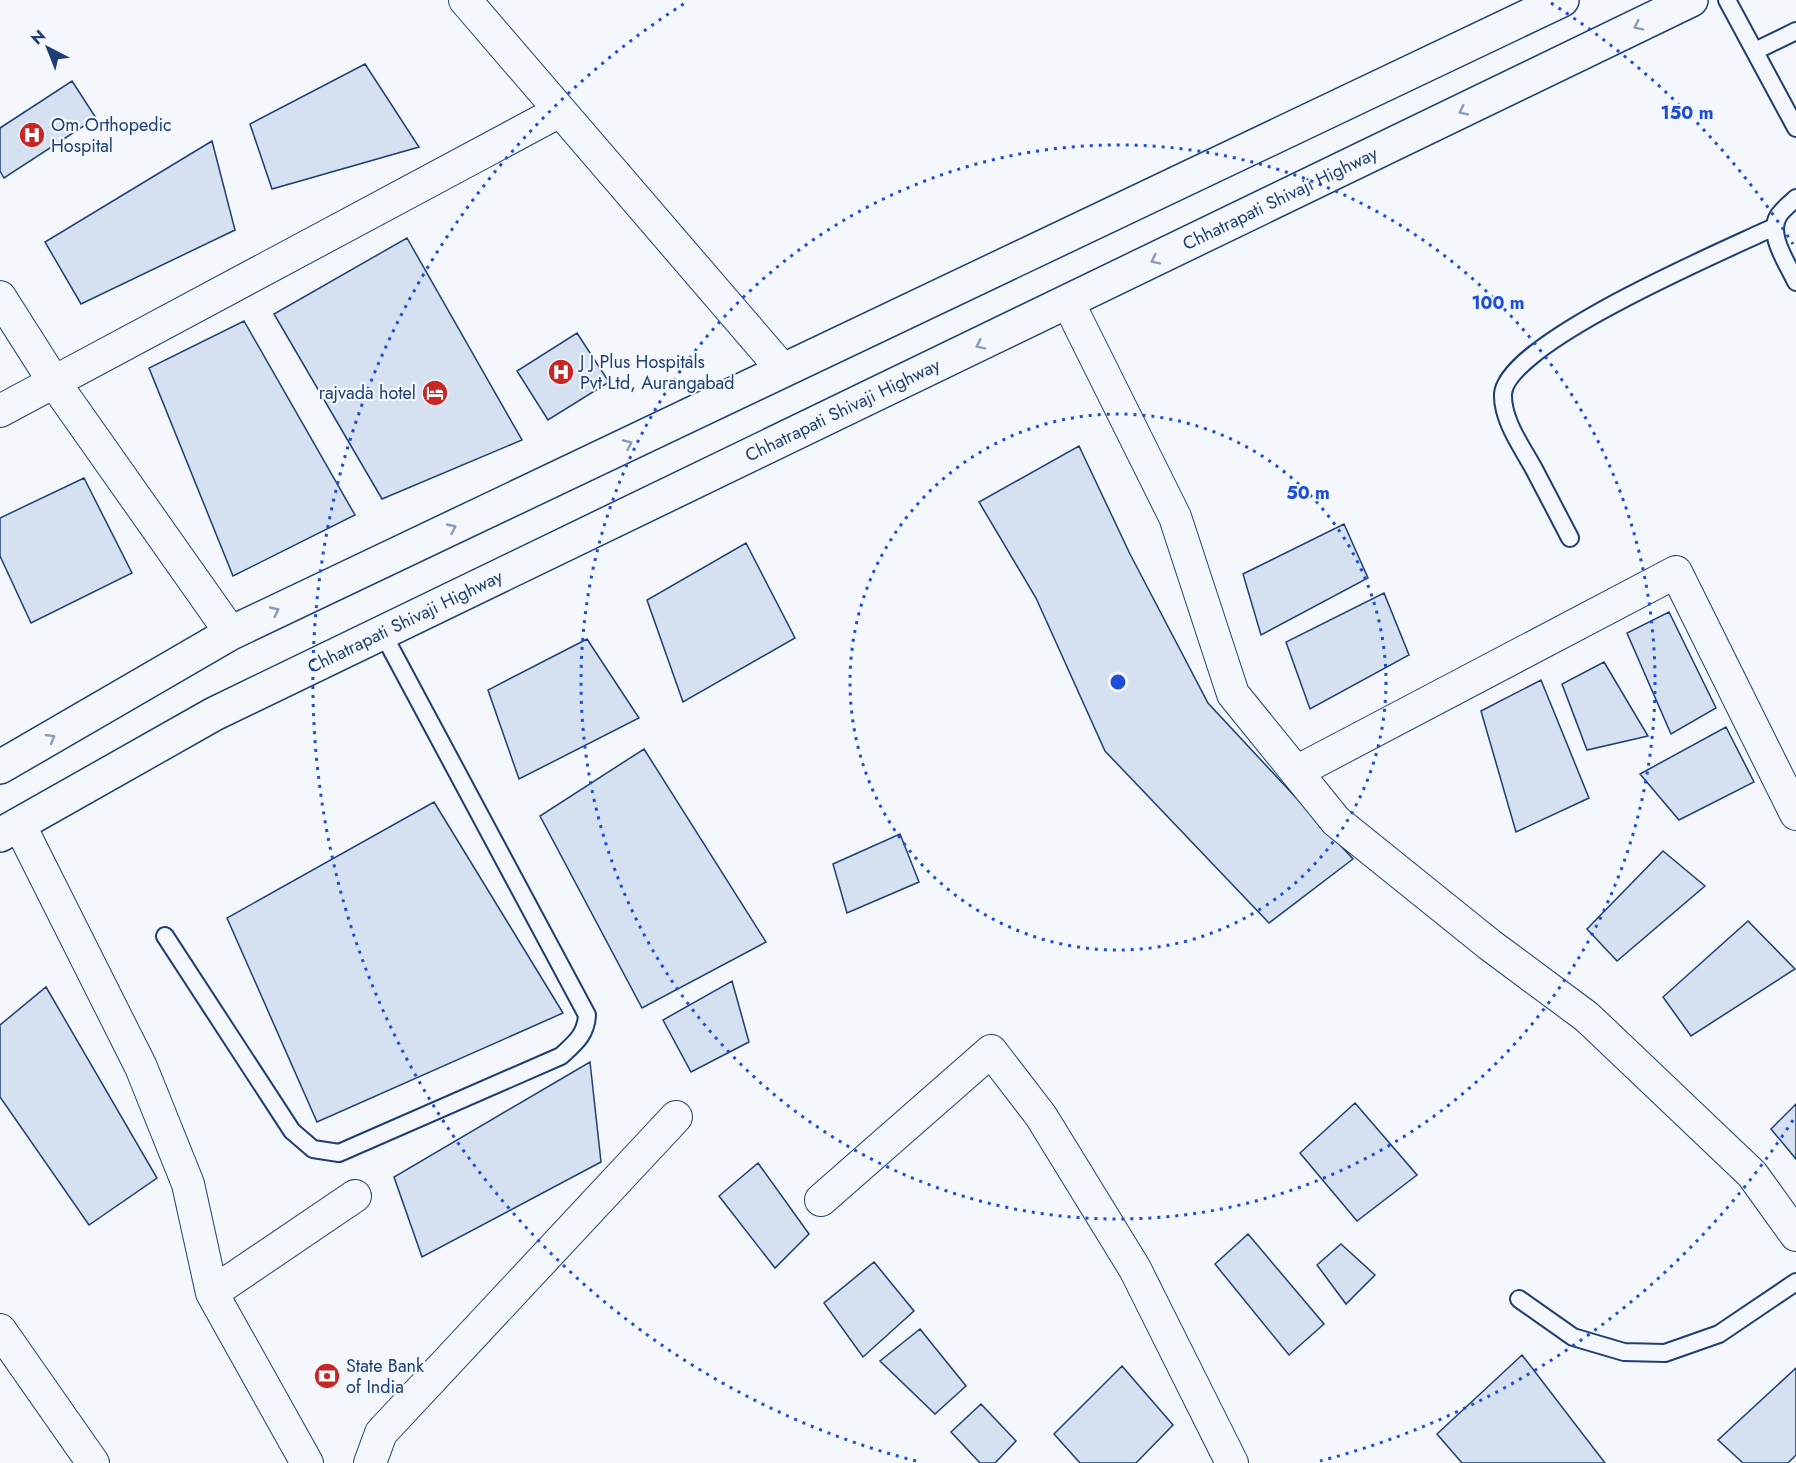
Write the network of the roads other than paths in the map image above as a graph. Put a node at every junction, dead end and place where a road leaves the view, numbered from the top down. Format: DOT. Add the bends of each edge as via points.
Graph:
graph roads {
  1 [pos="465,0"];
  2 [pos="1562,0"];
  3 [pos="1691,0"];
  4 [pos="1727,0"];
  5 [pos="1796,31"];
  6 [pos="1755,51"];
  7 [pos="560,111"];
  8 [pos="1796,128"];
  9 [pos="1796,198"];
  10 [pos="1774,227"];
  11 [pos="1796,282"];
  12 [pos="0,297"];
  13 [pos="1068,302"];
  14 [pos="783,370"];
  15 [pos="54,382"];
  16 [pos="0,411"];
  17 [pos="1570,538"];
  18 [pos="382,632"];
  19 [pos="231,633"];
  20 [pos="0,767"];
  21 [pos="1296,772"];
  22 [pos="1796,814"];
  23 [pos="10,830"];
  24 [pos="165,936"];
  25 [pos="676,1116"];
  26 [pos="355,1196"];
  27 [pos="822,1200"];
  28 [pos="1796,1235"];
  29 [pos="1796,1282"];
  30 [pos="212,1293"];
  31 [pos="1519,1299"];
  32 [pos="0,1330"];
  33 [pos="93,1463"];
  34 [pos="307,1463"];
  35 [pos="370,1463"];
  36 [pos="1232,1463"];
  1 -- 7 [label="street"];
  2 -- 14 [label="highway"];
  3 -- 13 [label="highway, Chhatrapati Shivaji Highway, one-way"];
  4 -- 6 [label="lane"];
  5 -- 6 [label="lane"];
  6 -- 8 [label="lane"];
  7 -- 14 [label="street"];
  7 -- 15 [label="street"];
  9 -- 10 [label="lane" via="1779,215"];
  10 -- 11 [label="lane"];
  10 -- 17 [label="lane" via="1601,309 1529,357 1507,381 1503,391 1507,418"];
  12 -- 15 [label="street"];
  13 -- 18 [label="highway, Chhatrapati Shivaji Highway, one-way"];
  13 -- 21 [label="street" via="1175,517 1233,694"];
  19 -- 14 [label="highway, one-way"];
  15 -- 16 [label="street"];
  15 -- 19 [label="street"];
  18 -- 23 [label="highway, Chhatrapati Shivaji Highway" via="214,714"];
  18 -- 24 [label="lane" via="587,1015 586,1028 578,1042 561,1056 339,1153 312,1149 292,1131"];
  20 -- 19 [label="highway, one-way"];
  21 -- 22 [label="street" via="1677,572"];
  21 -- 28 [label="street" via="1336,821 1587,1017 1752,1174"];
  23 -- 30 [label="street" via="141,1067 188,1184"];
  25 -- 35 [label="street" via="381,1433"];
  26 -- 30 [label="street"];
  27 -- 36 [label="street" via="991,1051 1041,1116 1135,1269"];
  29 -- 31 [label="lane" via="1719,1334 1665,1353 1624,1352 1574,1337"];
  30 -- 34 [label="street"];
  32 -- 33 [label="street"];
}
